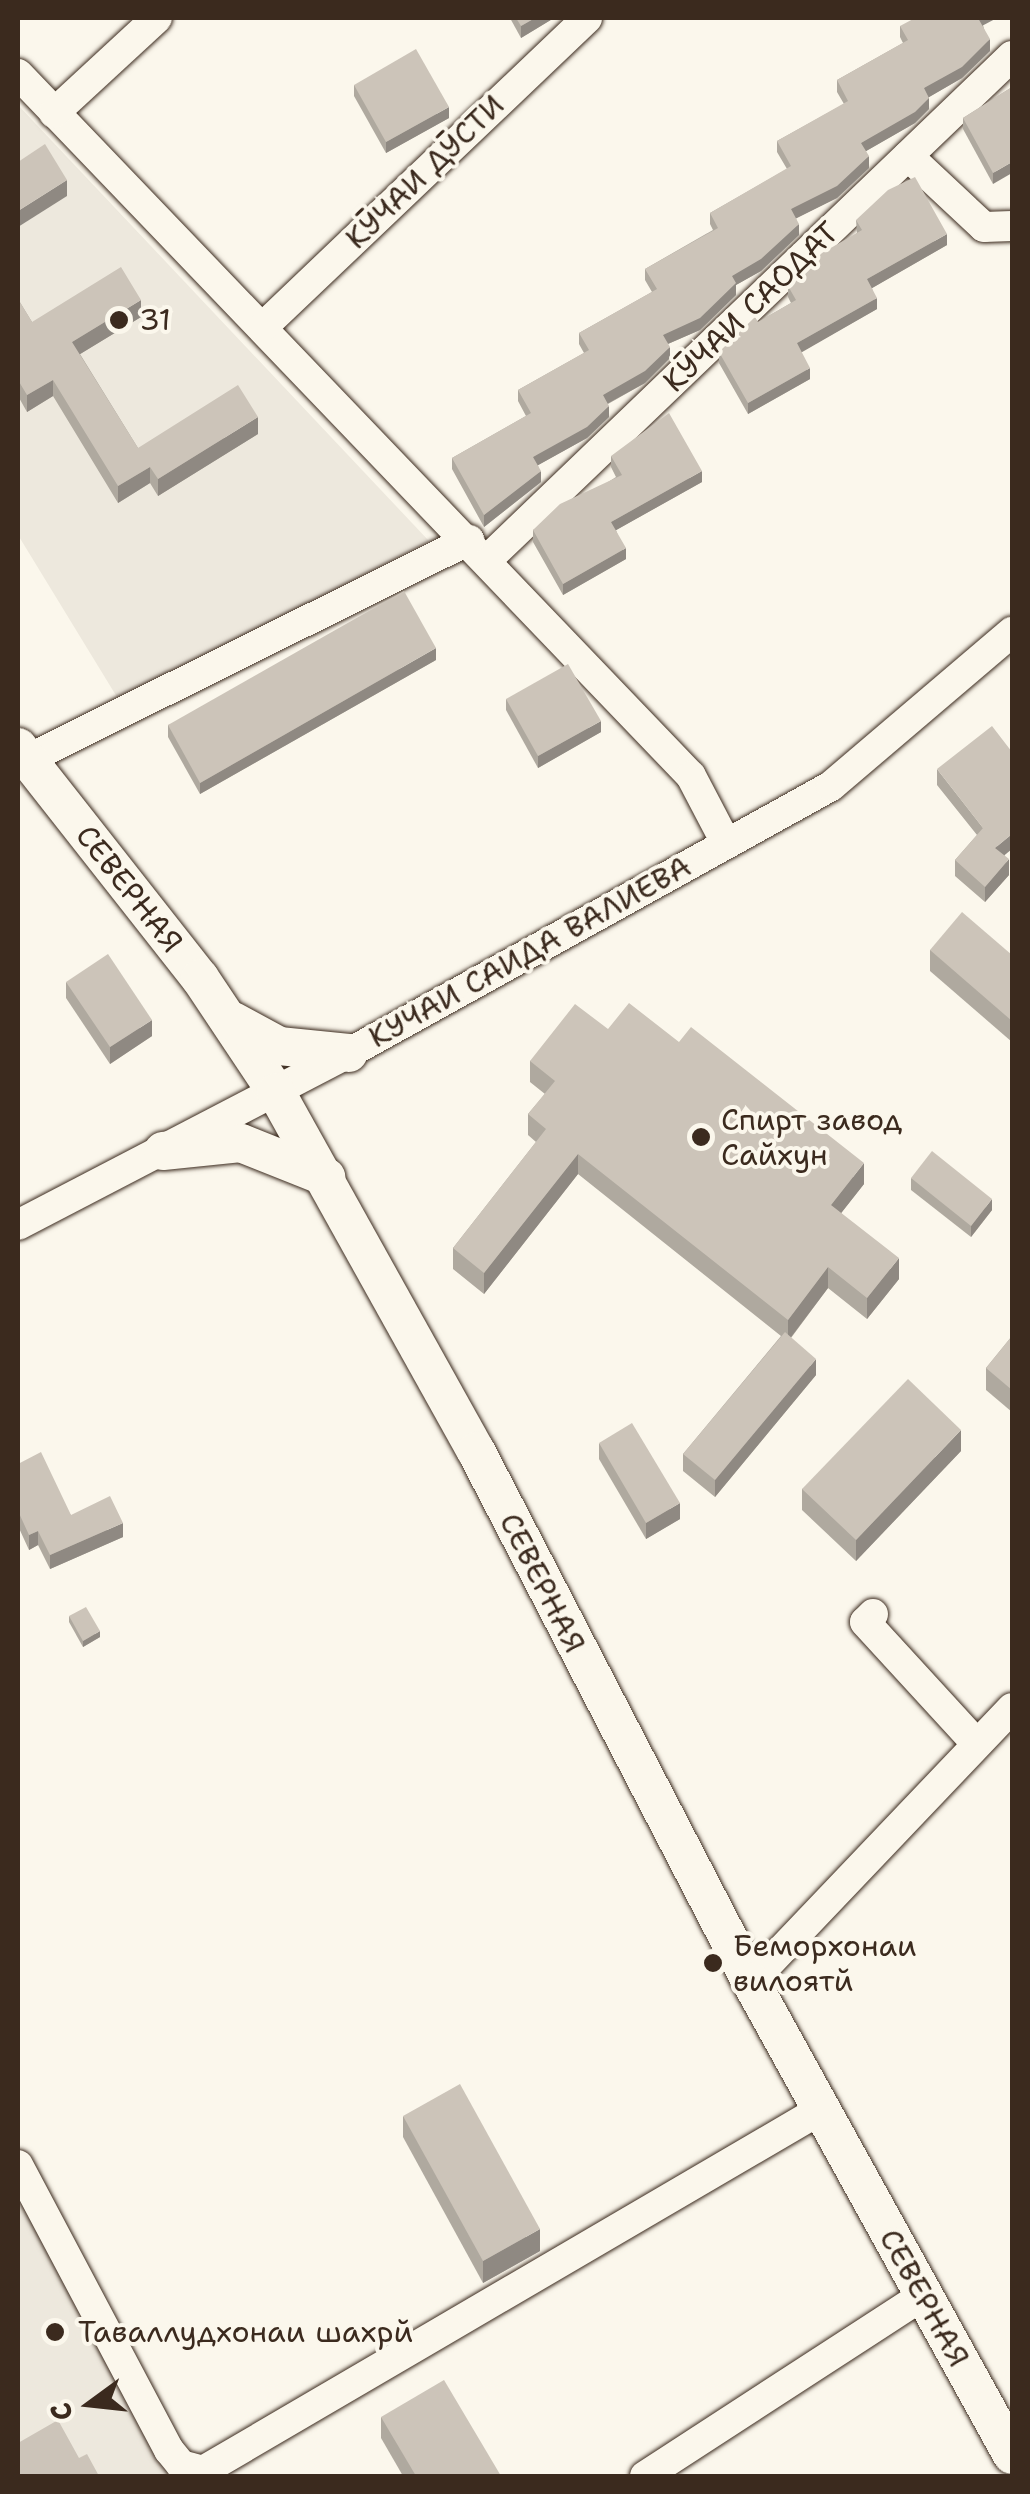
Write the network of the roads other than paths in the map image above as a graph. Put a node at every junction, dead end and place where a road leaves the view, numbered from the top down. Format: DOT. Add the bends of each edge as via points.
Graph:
graph roads {
  1 [pos="157,18"];
  2 [pos="587,18"];
  3 [pos="1012,56"];
  4 [pos="18,74"];
  5 [pos="54,113"];
  6 [pos="908,156"];
  7 [pos="1012,226"];
  8 [pos="264,326"];
  9 [pos="479,549"];
  10 [pos="1012,632"];
  11 [pos="22,753"];
  12 [pos="726,843"];
  13 [pos="228,1018"];
  14 [pos="350,1052"];
  15 [pos="276,1092"];
  16 [pos="163,1152"];
  17 [pos="326,1176"];
  18 [pos="18,1225"];
  19 [pos="873,1614"];
  20 [pos="1008,1722"];
  21 [pos="976,1744"];
  22 [pos="751,1982"];
  23 [pos="822,2110"];
  24 [pos="18,2165"];
  25 [pos="922,2296"];
  26 [pos="1012,2455"];
  27 [pos="645,2476"];
  1 -- 5 [label="street"];
  2 -- 8 [label="street, КӮЧАИ ДӮСТИ"];
  3 -- 6 [label="street, КӮЧАИ САОДАТ"];
  4 -- 5 [label="street"];
  5 -- 8 [label="street"];
  6 -- 7 [label="street" via="984,227"];
  6 -- 9 [label="street, КӮЧАИ САОДАТ"];
  8 -- 9 [label="street"];
  9 -- 11 [label="street, КӮЧАИ САОДАТ"];
  9 -- 12 [label="street" via="692,776"];
  10 -- 12 [label="street, КУЧАИ САИДА ВАЛИЕВА" via="830,786"];
  11 -- 13 [label="main road, СЕВЕРНАЯ"];
  12 -- 14 [label="street, КУЧАИ САИДА ВАЛИЕВА"];
  13 -- 14 [label="main road" via="280,1046"];
  13 -- 15 [label="main road, СЕВЕРНАЯ"];
  14 -- 15 [label="street, КУЧАИ САИДА ВАЛИЕВА"];
  15 -- 16 [label="street, КУЧАИ САИДА ВАЛИЕВА"];
  15 -- 17 [label="main road, СЕВЕРНАЯ"];
  16 -- 17 [label="main road" via="241,1143"];
  16 -- 18 [label="street, КУЧАИ САИДА ВАЛИЕВА"];
  17 -- 22 [label="main road, СЕВЕРНАЯ"];
  19 -- 21 [label="street" via="865,1622"];
  20 -- 21 [label="street"];
  21 -- 22 [label="street"];
  22 -- 23 [label="main road, СЕВЕРНАЯ"];
  23 -- 24 [label="street" via="203,2470 181,2464 169,2450"];
  23 -- 25 [label="main road, СЕВЕРНАЯ"];
  25 -- 26 [label="main road, СЕВЕРНАЯ"];
  25 -- 27 [label="street"];
}
